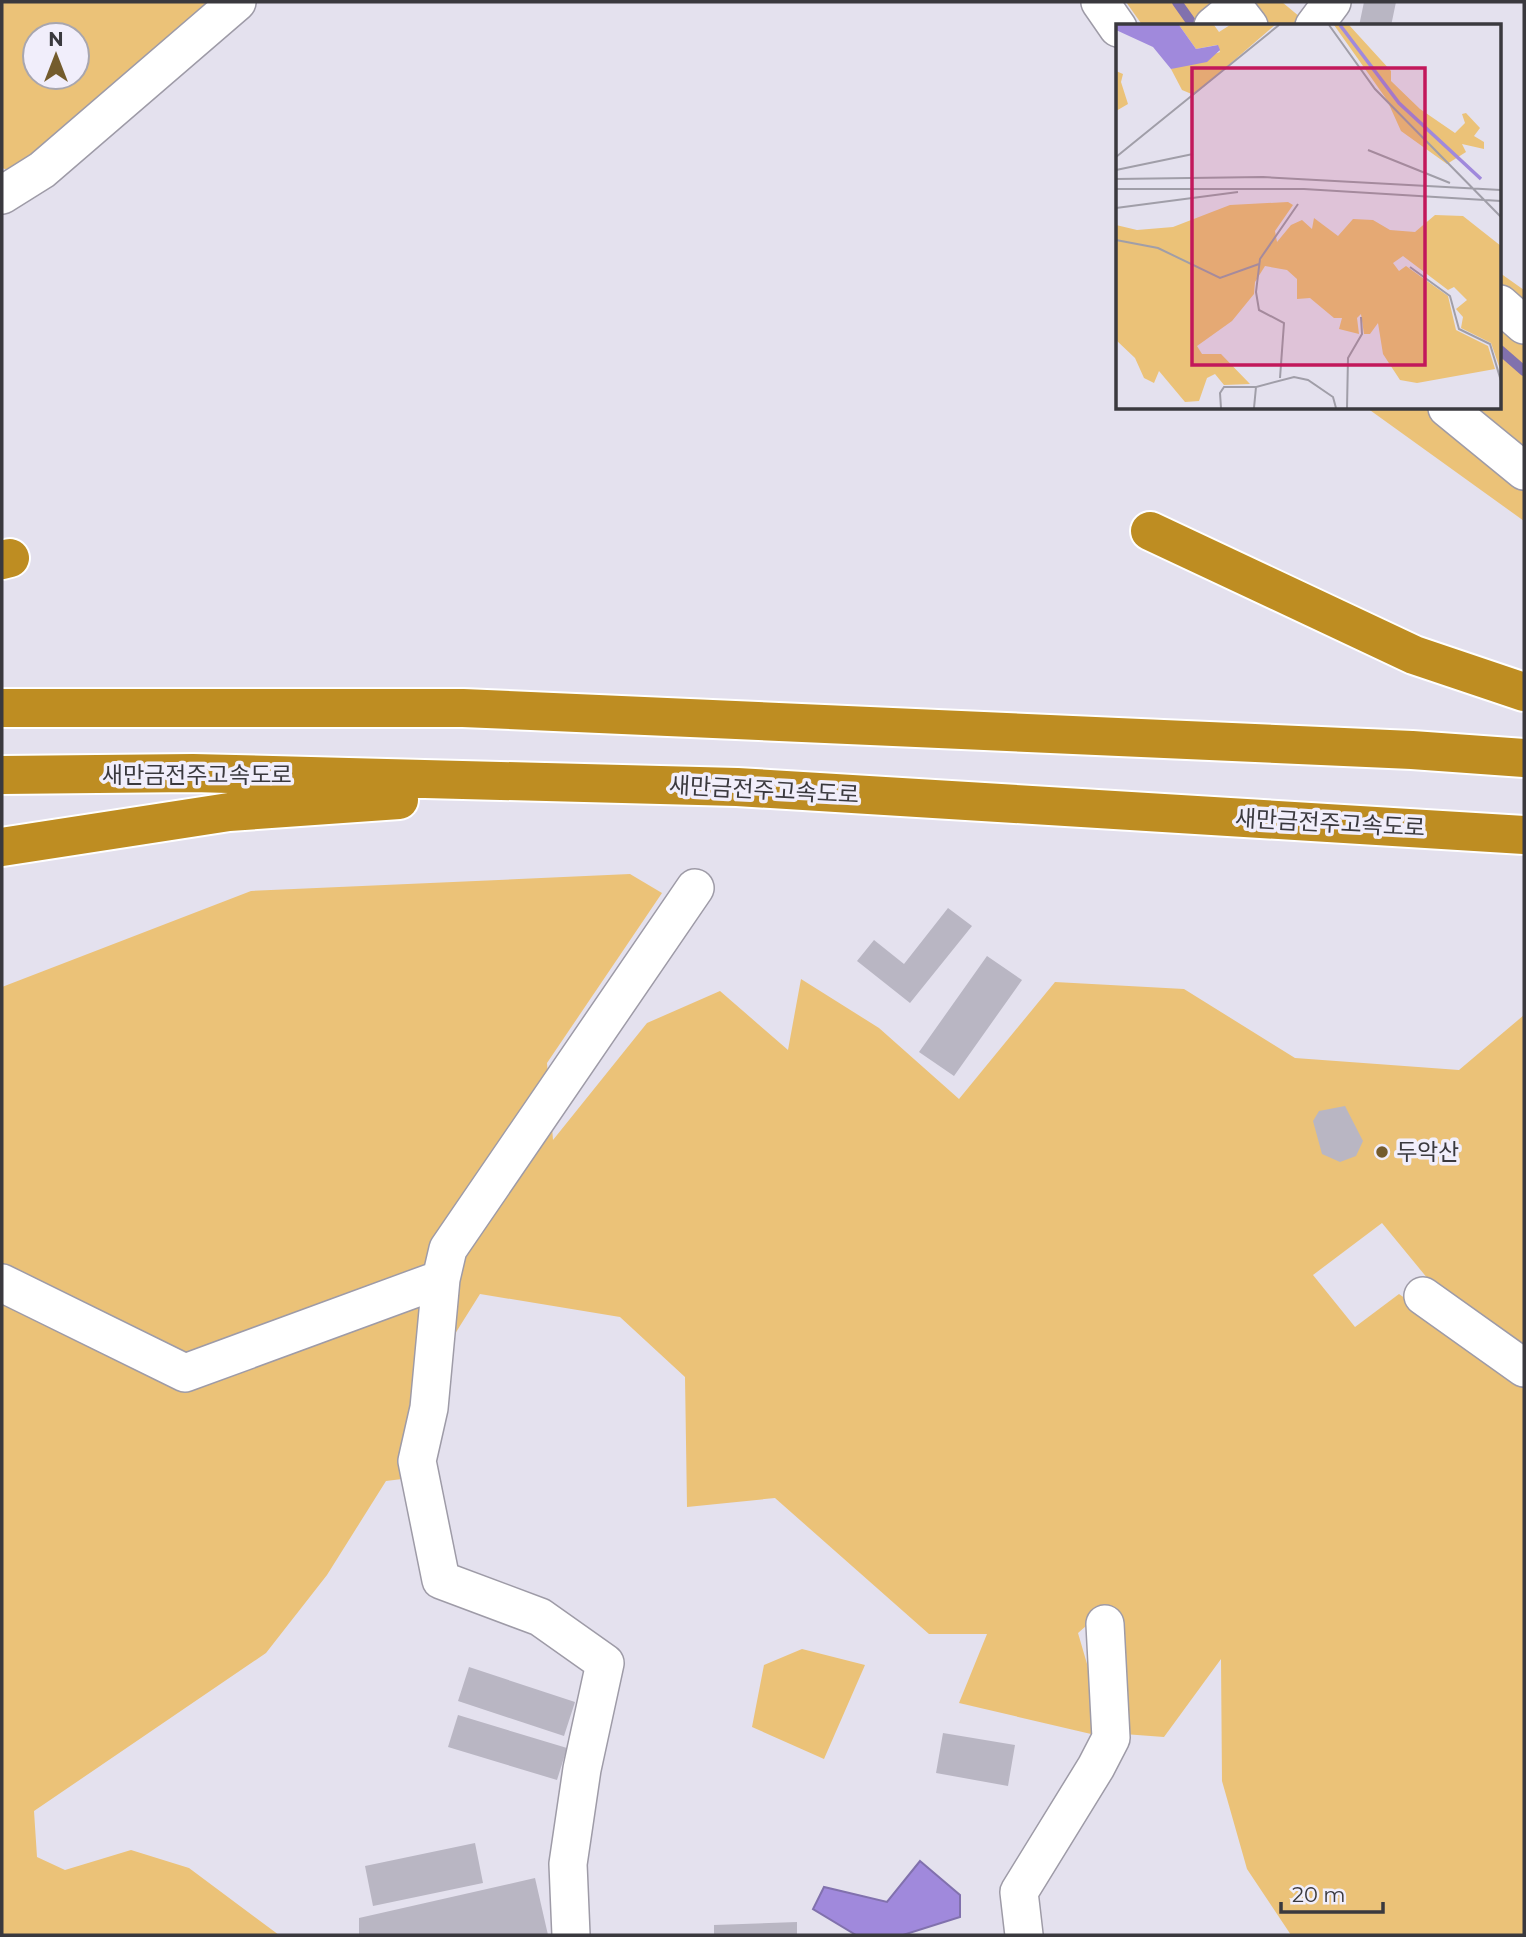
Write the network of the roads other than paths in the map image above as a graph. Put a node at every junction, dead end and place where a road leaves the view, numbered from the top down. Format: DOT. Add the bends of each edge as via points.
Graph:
graph roads {
  1 [pos="237,2"];
  2 [pos="1100,2"];
  3 [pos="1332,2"];
  4 [pos="1316,24"];
  5 [pos="1116,25"];
  6 [pos="2,195"];
  7 [pos="1502,306"];
  8 [pos="1524,325"];
  9 [pos="1449,410"];
  10 [pos="1524,471"];
  11 [pos="1150,531"];
  12 [pos="1524,692"];
  13 [pos="2,708"];
  14 [pos="1524,758"];
  15 [pos="2,775"];
  16 [pos="643,785"];
  17 [pos="1524,835"];
  18 [pos="2,847"];
  19 [pos="695,888"];
  20 [pos="441,1279"];
  21 [pos="2,1283"];
  22 [pos="1423,1296"];
  23 [pos="1524,1368"];
  24 [pos="1105,1623"];
  25 [pos="571,1935"];
  26 [pos="1024,1935"];
  1 -- 6 [label="street" via="42,170"];
  2 -- 5 [label="street"];
  3 -- 4 [label="street"];
  7 -- 8 [label="street"];
  9 -- 10 [label="street"];
  11 -- 12 [label="highway" via="1414,655"];
  13 -- 14 [label="highway" via="463,708"];
  15 -- 16 [label="highway, 새만금전주고속도로" via="193,773"];
  16 -- 17 [label="highway, 새만금전주고속도로"];
  16 -- 18 [label="highway" via="229,812"];
  19 -- 20 [label="street" via="449,1250"];
  20 -- 21 [label="street" via="185,1373"];
  20 -- 25 [label="street" via="429,1408 417,1461 441,1580 540,1617 605,1663 568,1864"];
  22 -- 23 [label="street"];
  24 -- 26 [label="street" via="1111,1738 1019,1892"];
}
